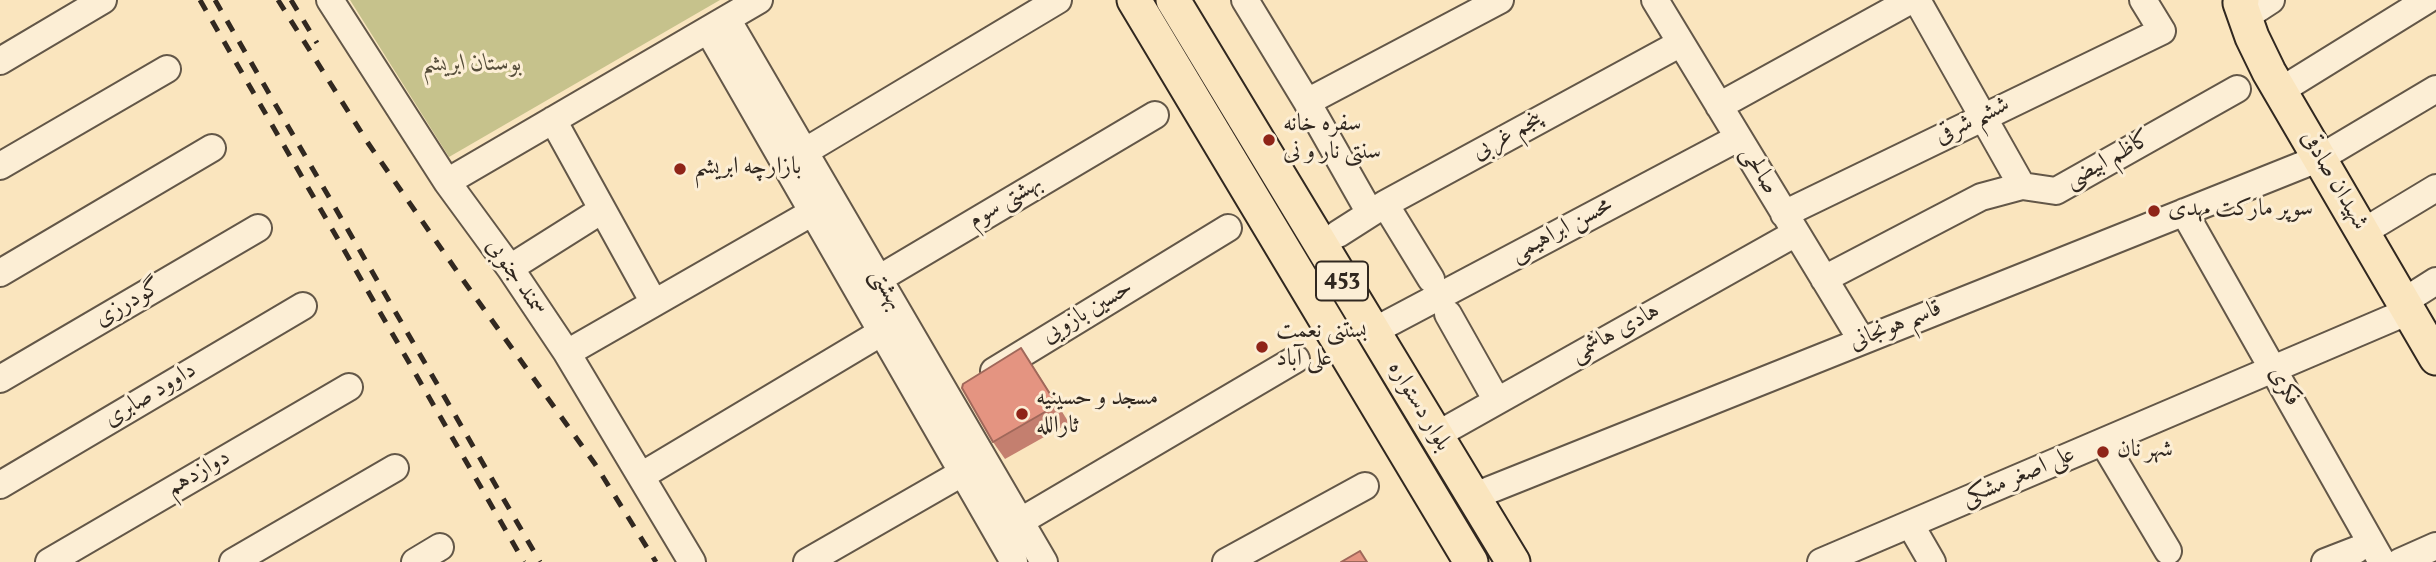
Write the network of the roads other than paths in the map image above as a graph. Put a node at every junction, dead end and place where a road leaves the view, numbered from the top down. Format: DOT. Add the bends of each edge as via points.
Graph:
graph roads {
  1 [pos="103,0"];
  2 [pos="330,0"];
  3 [pos="760,0"];
  4 [pos="1058,0"];
  5 [pos="1134,0"];
  6 [pos="1173,0"];
  7 [pos="1500,0"];
  8 [pos="1911,0"];
  9 [pos="1917,0"];
  10 [pos="2143,0"];
  11 [pos="2427,0"];
  12 [pos="1255,3"];
  13 [pos="1664,3"];
  14 [pos="2253,6"];
  15 [pos="718,24"];
  16 [pos="1681,43"];
  17 [pos="0,61"];
  18 [pos="167,69"];
  19 [pos="2237,89"];
  20 [pos="2436,89"];
  21 [pos="2280,92"];
  22 [pos="1307,102"];
  23 [pos="1719,107"];
  24 [pos="1155,115"];
  25 [pos="1983,117"];
  26 [pos="553,120"];
  27 [pos="1738,138"];
  28 [pos="212,148"];
  29 [pos="804,152"];
  30 [pos="2320,158"];
  31 [pos="0,166"];
  32 [pos="447,182"];
  33 [pos="2022,186"];
  34 [pos="2436,188"];
  35 [pos="1378,209"];
  36 [pos="602,210"];
  37 [pos="813,212"];
  38 [pos="2184,212"];
  39 [pos="1790,224"];
  40 [pos="258,228"];
  41 [pos="1228,228"];
  42 [pos="2363,232"];
  43 [pos="1338,234"];
  44 [pos="510,268"];
  45 [pos="0,273"];
  46 [pos="1431,279"];
  47 [pos="1824,279"];
  48 [pos="2436,281"];
  49 [pos="868,285"];
  50 [pos="653,301"];
  51 [pos="303,306"];
  52 [pos="2406,307"];
  53 [pos="1448,314"];
  54 [pos="1387,324"];
  55 [pos="881,332"];
  56 [pos="1862,341"];
  57 [pos="567,353"];
  58 [pos="2436,358"];
  59 [pos="1296,359"];
  60 [pos="2273,369"];
  61 [pos="0,379"];
  62 [pos="349,387"];
  63 [pos="949,398"];
  64 [pos="1497,401"];
  65 [pos="1435,436"];
  66 [pos="2103,442"];
  67 [pos="395,468"];
  68 [pos="962,473"];
  69 [pos="641,476"];
  70 [pos="0,485"];
  71 [pos="1364,486"];
  72 [pos="1472,497"];
  73 [pos="1443,515"];
  74 [pos="1910,524"];
  75 [pos="1009,528"];
  76 [pos="2436,546"];
  77 [pos="440,547"];
  78 [pos="2356,550"];
  79 [pos="2168,551"];
  80 [pos="1839,559"];
  81 [pos="49,562"];
  82 [pos="233,562"];
  83 [pos="415,562"];
  84 [pos="692,562"];
  85 [pos="807,562"];
  86 [pos="1014,562"];
  87 [pos="1044,562"];
  88 [pos="1226,562"];
  89 [pos="1451,562"];
  90 [pos="1471,562"];
  91 [pos="1513,562"];
  92 [pos="1932,562"];
  93 [pos="2325,562"];
  94 [pos="2382,562"];
  95 [pos="2400,562"];
  1 -- 17 [label="street"];
  2 -- 32 [label="street, سمند جنوبی"];
  3 -- 15 [label="street"];
  4 -- 29 [label="street"];
  5 -- 73 [label="main road, بلوار دستواره / 453"];
  6 -- 65 [label="main road, بلوار دستواره / 453"];
  7 -- 22 [label="street"];
  8 -- 23 [label="street"];
  9 -- 25 [label="street"];
  10 -- 25 [label="street, ششم شرقی" via="2162,31"];
  11 -- 21 [label="street"];
  12 -- 22 [label="street"];
  13 -- 16 [label="street, صالحی"];
  14 -- 21 [label="main road, شهیدان صادقی" via="2252,37"];
  15 -- 26 [label="street"];
  15 -- 29 [label="street, بهشتی"];
  15 -- 37 [label="street"];
  16 -- 23 [label="street, صالحی"];
  16 -- 35 [label="street, پنجم غربی"];
  18 -- 31 [label="street"];
  19 -- 33 [label="street, کاظم ابیضی" via="2056,191"];
  20 -- 30 [label="street, قاسم هونجانی"];
  21 -- 30 [label="main road, شهیدان صادقی"];
  22 -- 35 [label="street"];
  23 -- 27 [label="street, صالحی"];
  24 -- 49 [label="street, بهشتی سوم"];
  25 -- 33 [label="street"];
  25 -- 39 [label="street, ششم شرقی"];
  26 -- 32 [label="street"];
  26 -- 36 [label="street"];
  27 -- 39 [label="street, صالحی"];
  27 -- 54 [label="street, محسن ابراهیمی"];
  28 -- 45 [label="street"];
  29 -- 49 [label="street, بهشتی"];
  30 -- 38 [label="street, قاسم هونجانی"];
  30 -- 42 [label="main road, شهیدان صادقی"];
  32 -- 44 [label="street, سمند جنوبی"];
  33 -- 47 [label="street, کاظم ابیضی" via="1980,197"];
  34 -- 42 [label="street"];
  35 -- 43 [label="street, پنجم غربی"];
  35 -- 46 [label="street"];
  36 -- 44 [label="street"];
  36 -- 50 [label="street"];
  37 -- 49 [label="street"];
  37 -- 50 [label="street"];
  38 -- 56 [label="street, قاسم هونجانی"];
  38 -- 60 [label="street, فکری"];
  39 -- 47 [label="street, صالحی"];
  39 -- 64 [label="street, هادی هاشمی"];
  40 -- 61 [label="street, گودرزی"];
  41 -- 63 [label="street, حسین بازویی"];
  42 -- 52 [label="main road, شهیدان صادقی"];
  44 -- 57 [label="street, سمند جنوبی"];
  47 -- 56 [label="street, صالحی"];
  48 -- 52 [label="street, علی اصغر مشکی"];
  49 -- 55 [label="street"];
  49 -- 63 [label="street, بهشتی"];
  50 -- 57 [label="street"];
  51 -- 70 [label="street, داوود صابری"];
  52 -- 58 [label="main road, شهیدان صادقی"];
  52 -- 60 [label="street, علی اصغر مشکی"];
  53 -- 64 [label="street"];
  55 -- 68 [label="street"];
  55 -- 69 [label="street"];
  56 -- 72 [label="street, قاسم هونجانی"];
  57 -- 69 [label="street, سمند جنوبی"];
  59 -- 75 [label="street"];
  60 -- 66 [label="street, علی اصغر مشکی"];
  60 -- 94 [label="street, فکری"];
  62 -- 81 [label="street, دوازدهم"];
  63 -- 75 [label="street, بهشتی"];
  64 -- 65 [label="street, هادی هاشمی"];
  65 -- 72 [label="main road, بلوار دستواره / 453"];
  66 -- 74 [label="street, علی اصغر مشکی"];
  66 -- 79 [label="street"];
  67 -- 82 [label="street"];
  68 -- 75 [label="street"];
  68 -- 85 [label="street"];
  69 -- 84 [label="street, سمند جنوبی"];
  71 -- 88 [label="street"];
  72 -- 91 [label="main road, بلوار دستواره / 453"];
  73 -- 89 [label="street"];
  73 -- 90 [label="main road, بلوار دستواره / 453"];
  74 -- 80 [label="street, علی اصغر مشکی"];
  74 -- 92 [label="street"];
  75 -- 86 [label="street"];
  75 -- 87 [label="street, بهشتی"];
  76 -- 95 [label="street"];
  77 -- 83 [label="street"];
  78 -- 93 [label="street"];
}
